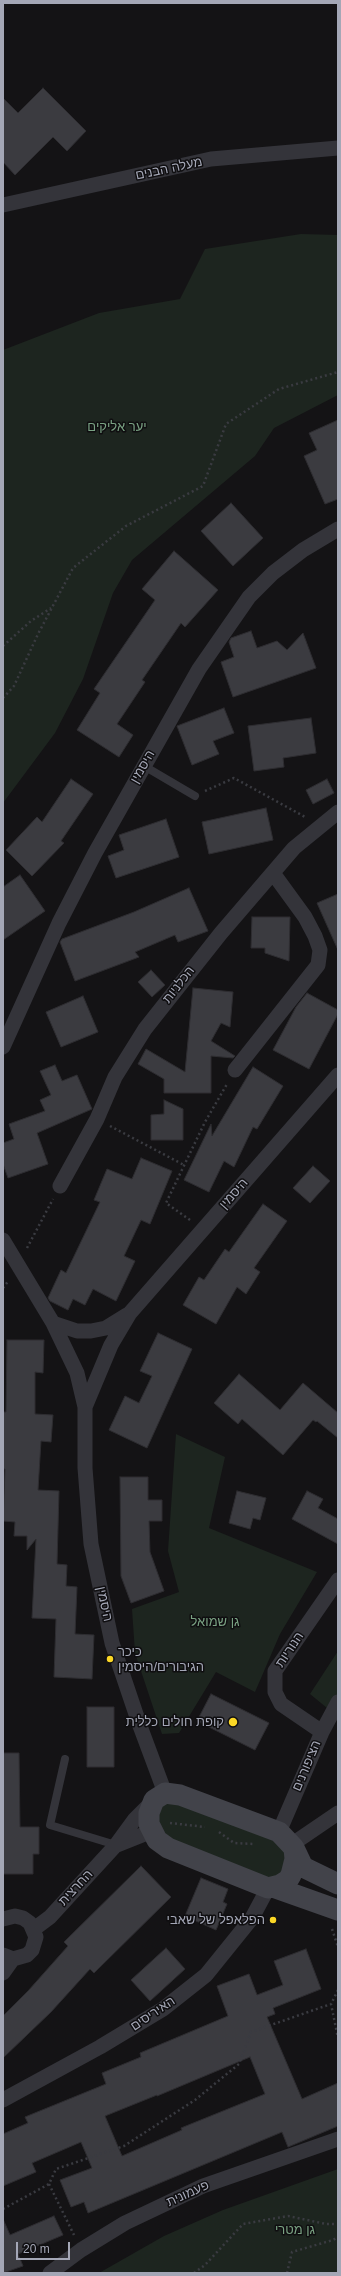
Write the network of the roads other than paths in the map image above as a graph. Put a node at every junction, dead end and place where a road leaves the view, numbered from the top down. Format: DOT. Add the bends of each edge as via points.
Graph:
graph roads {
  1 [pos="338,148"];
  2 [pos="3,205"];
  3 [pos="338,529"];
  4 [pos="144,766"];
  5 [pos="195,796"];
  6 [pos="338,812"];
  7 [pos="273,872"];
  8 [pos="9,1015"];
  9 [pos="3,1047"];
  10 [pos="235,1070"];
  11 [pos="338,1075"];
  12 [pos="60,1186"];
  13 [pos="3,1240"];
  14 [pos="130,1313"];
  15 [pos="53,1323"];
  16 [pos="85,1407"];
  17 [pos="338,1580"];
  18 [pos="338,1702"];
  19 [pos="322,1732"];
  20 [pos="65,1759"];
  21 [pos="160,1796"];
  22 [pos="338,1812"];
  23 [pos="288,1842"];
  24 [pos="116,1845"];
  25 [pos="168,1848"];
  26 [pos="338,1884"];
  27 [pos="270,1888"];
  28 [pos="338,1910"];
  29 [pos="3,1919"];
  30 [pos="34,1929"];
  31 [pos="8,1957"];
  32 [pos="3,1973"];
  33 [pos="3,2100"];
  34 [pos="338,2139"];
  35 [pos="50,2273"];
  1 -- 2 [label="street, מעלה הבנים" via="211,159"];
  3 -- 4 [label="street, היסמין" via="303,550 273,573 249,597 199,669"];
  4 -- 5 [label="lane"];
  4 -- 8 [label="street, היסמין" via="95,852"];
  6 -- 7 [label="street, הכלניות" via="294,848"];
  7 -- 10 [label="street" via="316,936 320,950 318,965"];
  7 -- 12 [label="street, הכלניות" via="186,975 145,1029 115,1077 97,1120"];
  8 -- 9 [label="street, היסמין"];
  11 -- 14 [label="street, היסמין"];
  13 -- 15 [label="street, היסמין"];
  14 -- 15 [label="street, היסמין" via="106,1328 91,1331 77,1331"];
  14 -- 16 [label="street, היסמין" via="111,1345"];
  15 -- 16 [label="street, היסמין" via="77,1373"];
  16 -- 21 [label="street, היסמין" via="85,1468 91,1544 112,1643"];
  17 -- 19 [label="street, הנוריות" via="275,1671 275,1692 281,1704"];
  18 -- 19 [label="street, הציפורנים"];
  19 -- 23 [label="street, הציפורנים"];
  20 -- 24 [label="lane" via="50,1826"];
  21 -- 23 [label="street" via="180,1795"];
  21 -- 24 [label="street, החרצית" via="145,1807"];
  21 -- 25 [label="street" via="149,1813 149,1822 152,1832"];
  22 -- 23 [label="street"];
  23 -- 26 [label="street" via="303,1867"];
  23 -- 27 [label="street" via="295,1858 291,1875 288,1880"];
  24 -- 25 [label="street, החרצית" via="147,1833"];
  24 -- 30 [label="street, החרצית" via="50,1917"];
  25 -- 27 [label="street"];
  27 -- 28 [label="street"];
  27 -- 33 [label="street, האיריסים" via="252,1918 206,1975 156,2013"];
  29 -- 30 [label="street" via="16,1916 23,1918"];
  30 -- 31 [label="street" via="35,1943 32,1950 27,1955"];
  31 -- 32 [label="street"];
  34 -- 35 [label="street, פעמונית" via="203,2186 125,2223"];
}
